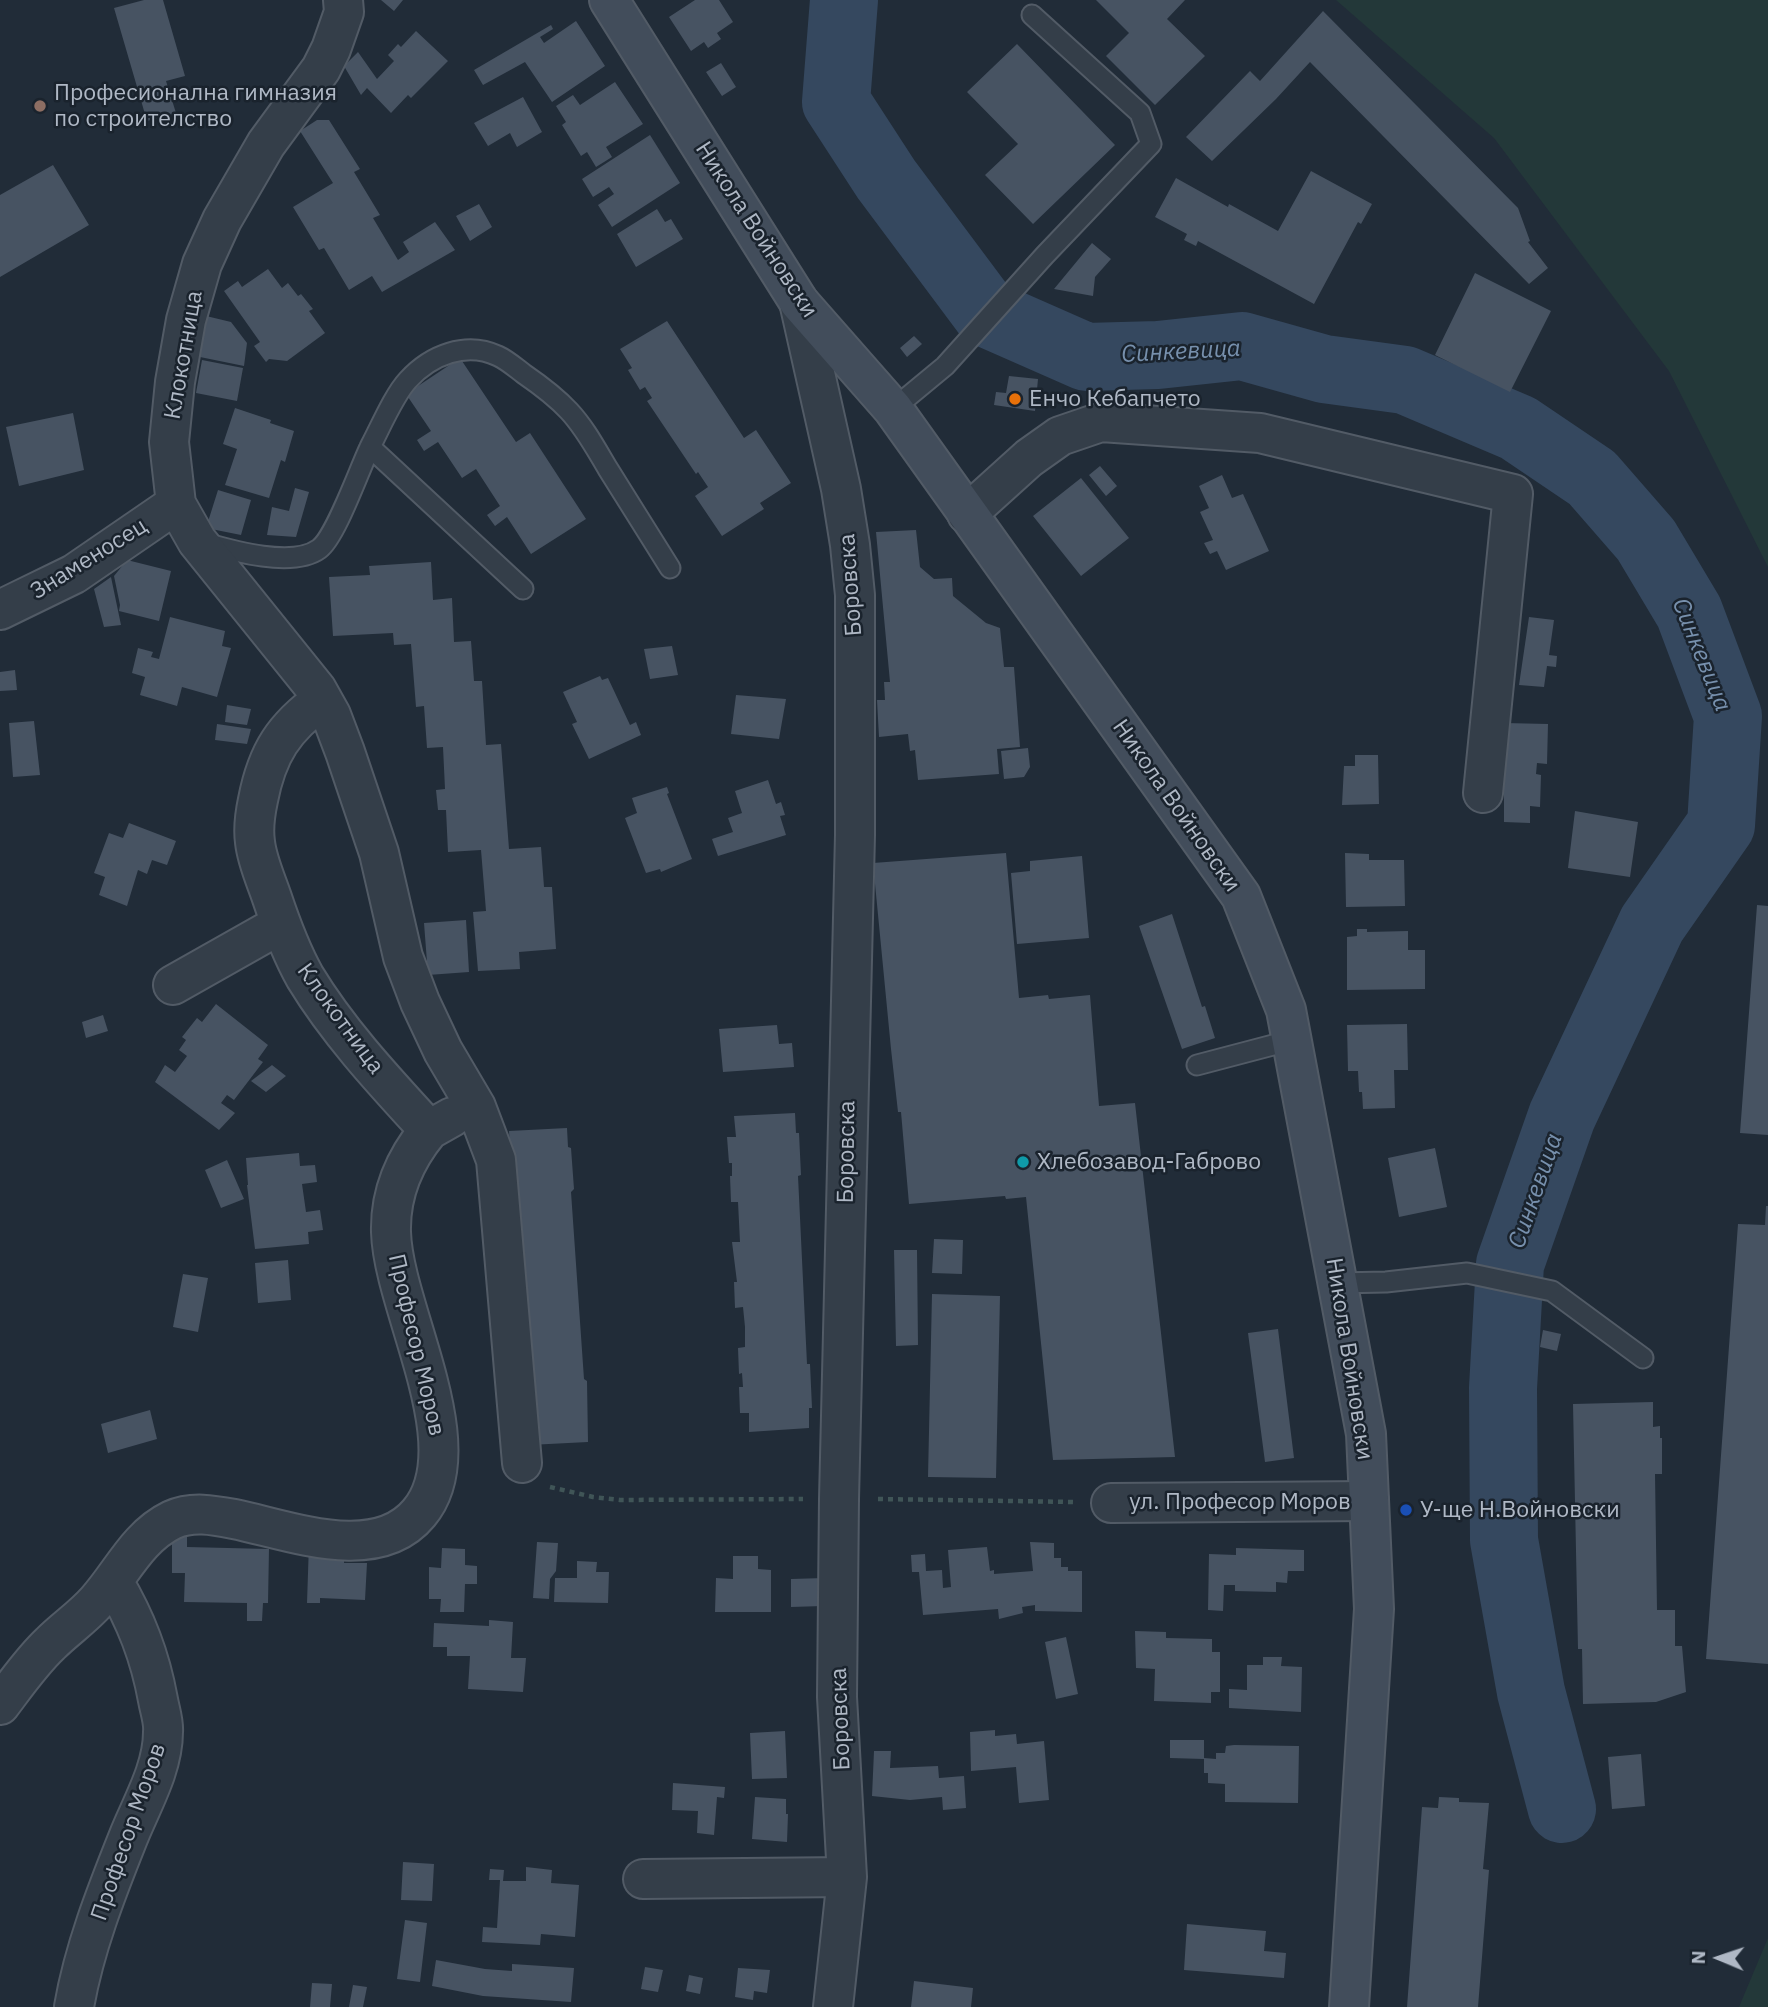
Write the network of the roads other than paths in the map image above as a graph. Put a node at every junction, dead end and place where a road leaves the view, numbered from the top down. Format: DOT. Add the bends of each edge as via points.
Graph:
graph roads {
  1 [pos="343,0"];
  2 [pos="609,0"];
  3 [pos="1032,15"];
  4 [pos="799,302"];
  5 [pos="893,409"];
  6 [pos="370,447"];
  7 [pos="176,504"];
  8 [pos="967,514"];
  9 [pos="197,541"];
  10 [pos="670,568"];
  11 [pos="523,589"];
  12 [pos="0,610"];
  13 [pos="322,700"];
  14 [pos="1483,793"];
  15 [pos="281,924"];
  16 [pos="173,985"];
  17 [pos="1292,1040"];
  18 [pos="1197,1065"];
  19 [pos="476,1107"];
  20 [pos="429,1130"];
  21 [pos="1337,1283"];
  22 [pos="1643,1358"];
  23 [pos="522,1463"];
  24 [pos="1369,1501"];
  25 [pos="1111,1503"];
  26 [pos="113,1581"];
  27 [pos="0,1705"];
  28 [pos="847,1877"];
  29 [pos="643,1879"];
  30 [pos="74,2007"];
  31 [pos="834,2007"];
  32 [pos="1349,2007"];
  1 -- 7 [label="street, Клокотница" via="344,12 326,59 266,144 202,264 175,382 169,442"];
  2 -- 4 [label="street, Никола Войновски"];
  3 -- 5 [label="lane" via="1140,113 1151,144 945,366"];
  4 -- 5 [label="street, Никола Войновски"];
  4 -- 28 [label="street, Боровска" via="841,489 855,595 855,835 837,1697"];
  5 -- 8 [label="street, Никола Войновски"];
  6 -- 9 [label="lane" via="326,542 318,550 270,556"];
  6 -- 10 [label="lane" via="405,383 420,368 471,348 501,357 569,411"];
  6 -- 11 [label="lane"];
  7 -- 9 [label="street, Клокотница"];
  7 -- 12 [label="street, Знаменосец" via="74,574"];
  8 -- 14 [label="street" via="1060,436 1101,422 1260,433 1513,494"];
  8 -- 17 [label="street, Никола Войновски" via="1241,896 1286,1010"];
  9 -- 13 [label="street, Клокотница"];
  13 -- 15 [label="street, Клокотница" via="302,714 274,749 254,819 257,852"];
  13 -- 19 [label="street, Клокотница" via="379,853 403,957 420,1002"];
  15 -- 16 [label="street"];
  15 -- 20 [label="street, Клокотница" via="322,1002"];
  17 -- 18 [label="lane"];
  17 -- 21 [label="street, Никола Войновски"];
  19 -- 20 [label="street"];
  19 -- 23 [label="street, Клокотница" via="496,1160"];
  20 -- 26 [label="street, Професор Моров" via="415,1147 398,1183 391,1231 438,1431 439,1465 430,1499 406,1525 371,1540 327,1539 192,1514 157,1529 135,1549"];
  21 -- 22 [label="lane" via="1467,1273 1552,1292"];
  21 -- 24 [label="street, Никола Войновски" via="1366,1434"];
  24 -- 25 [label="street, ул. Професор Моров"];
  24 -- 32 [label="street, Никола Войновски" via="1374,1609"];
  26 -- 27 [label="street, Професор Моров" via="49,1644"];
  26 -- 30 [label="street, Професор Моров" via="132,1615 154,1673 164,1731 162,1751 107,1894"];
  28 -- 29 [label="street"];
  28 -- 31 [label="street, Боровска"];
}
